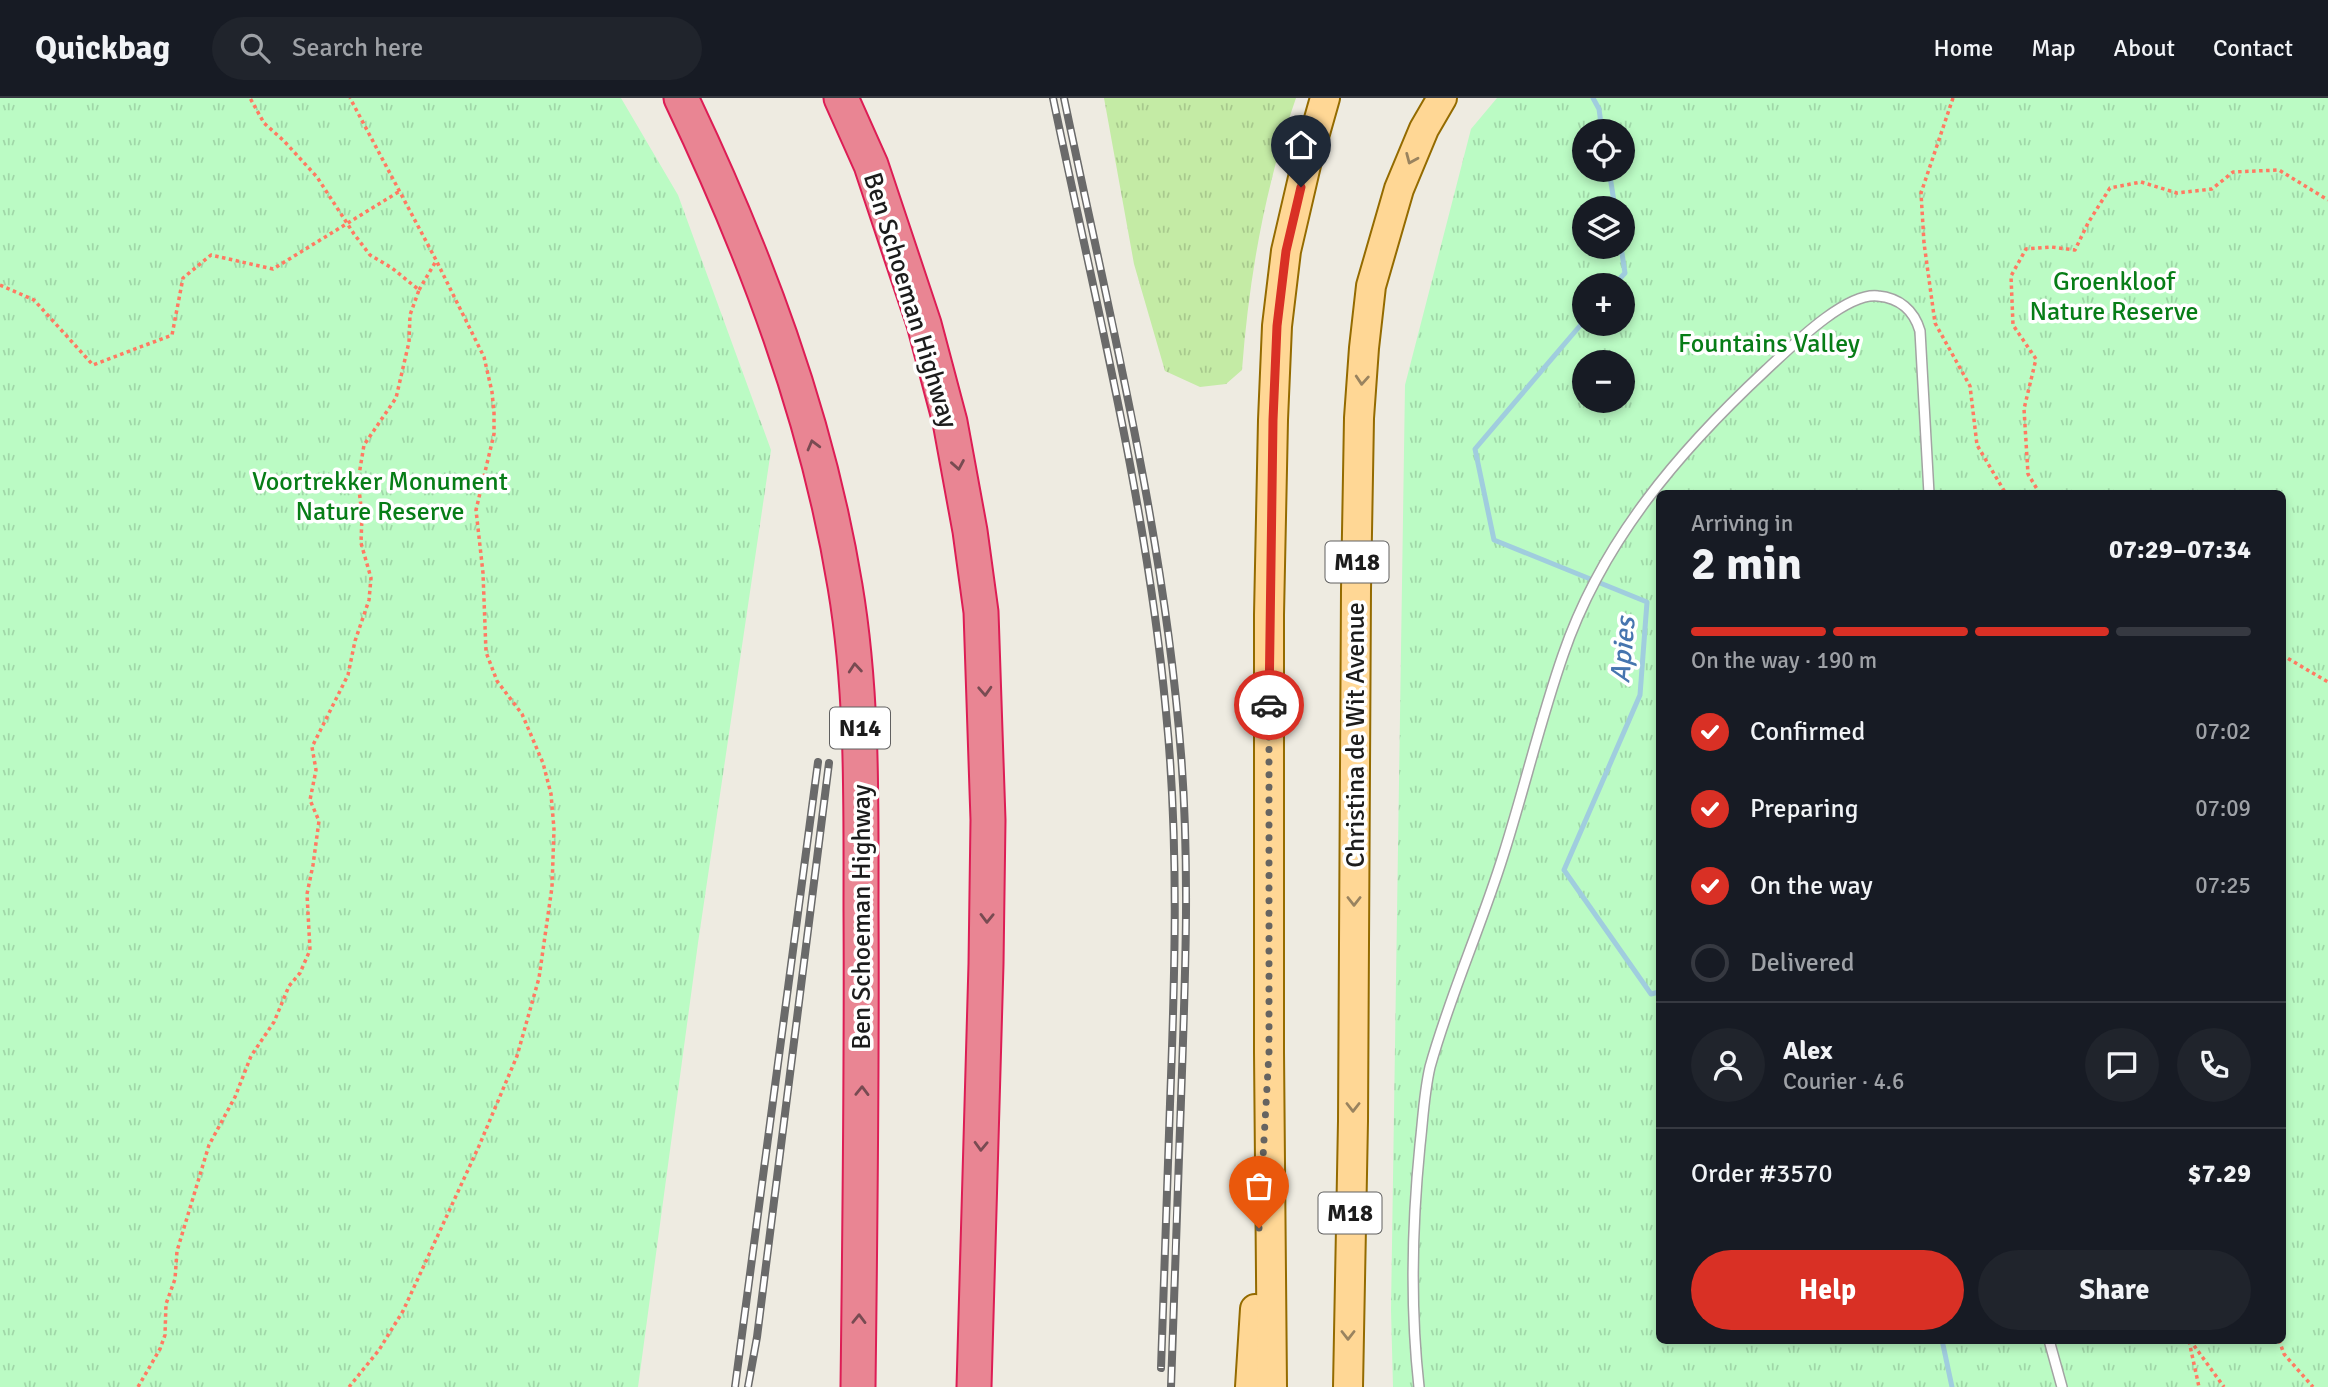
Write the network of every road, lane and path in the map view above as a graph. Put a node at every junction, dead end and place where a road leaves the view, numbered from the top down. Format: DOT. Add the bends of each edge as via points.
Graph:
graph roads {
  1 [pos="250,98"];
  2 [pos="350,98"];
  3 [pos="681,98"];
  4 [pos="841,98"];
  5 [pos="1325,98"];
  6 [pos="1442,98"];
  7 [pos="1953,98"];
  8 [pos="400,191"];
  9 [pos="2328,201"];
  10 [pos="347,223"];
  11 [pos="436,260"];
  12 [pos="0,285"];
  13 [pos="419,290"];
  14 [pos="1929,490"];
  15 [pos="2004,490"];
  16 [pos="2037,490"];
  17 [pos="2286,657"];
  18 [pos="2328,682"];
  19 [pos="1269,1052"];
  20 [pos="2050,1344"];
  21 [pos="2191,1344"];
  22 [pos="2193,1344"];
  23 [pos="2280,1344"];
  24 [pos="138,1387"];
  25 [pos="349,1387"];
  26 [pos="859,1387"];
  27 [pos="974,1387"];
  28 [pos="1250,1387"];
  29 [pos="1272,1387"];
  30 [pos="1348,1387"];
  31 [pos="1419,1387"];
  32 [pos="2062,1387"];
  33 [pos="2199,1387"];
  34 [pos="2224,1387"];
  35 [pos="2314,1387"];
  1 -- 10 [label="path" via="264,123 317,177"];
  2 -- 8 [label="path"];
  26 -- 3 [label="highway, Ben Schoeman Highway / N14, one-way" via="859,721 847,599 827,497 799,393 755,263"];
  4 -- 27 [label="highway, Ben Schoeman Highway, one-way" via="871,164 924,324 950,422 981,612 988,820"];
  5 -- 19 [label="main road" via="1286,251 1277,326 1269,615"];
  6 -- 30 [label="main road, Christina de Wit Avenue / M18, one-way" via="1399,189 1381,248 1371,286 1361,394"];
  7 -- 15 [label="path" via="1921,192 1924,243 1935,323 1970,386 1977,444"];
  8 -- 10 [label="path"];
  8 -- 11 [label="path"];
  9 -- 16 [label="path" via="2279,170 2233,172 2213,189 2177,193 2141,182 2110,188 2075,250 2026,249 2011,276 2013,326 2036,359 2024,409 2028,474"];
  10 -- 12 [label="path" via="273,269 211,255 183,278 172,335 93,365 34,300"];
  10 -- 13 [label="path" via="370,255"];
  11 -- 13 [label="path"];
  11 -- 25 [label="path" via="484,356 492,392 494,434 476,510 486,652 497,681 522,714 543,763 554,829 552,887 539,978 517,1056 403,1311"];
  13 -- 24 [label="path" via="410,315 409,342 396,398 364,445 358,481 361,543 371,578 369,600 348,675 312,747 316,770 310,800 319,821 307,894 310,950 274,1022 251,1056 209,1145 177,1251 160,1349"];
  14 -- 31 [label="lane" via="1917,320 1898,301 1865,296 1825,319 1724,410 1649,494 1615,544 1563,653 1504,855 1454,989 1425,1090 1413,1239"];
  17 -- 18 [label="path"];
  19 -- 28 [label="main road"];
  19 -- 29 [label="main road"];
  20 -- 32 [label="lane"];
  21 -- 33 [label="path"];
  22 -- 34 [label="path"];
  23 -- 35 [label="path"];
}
